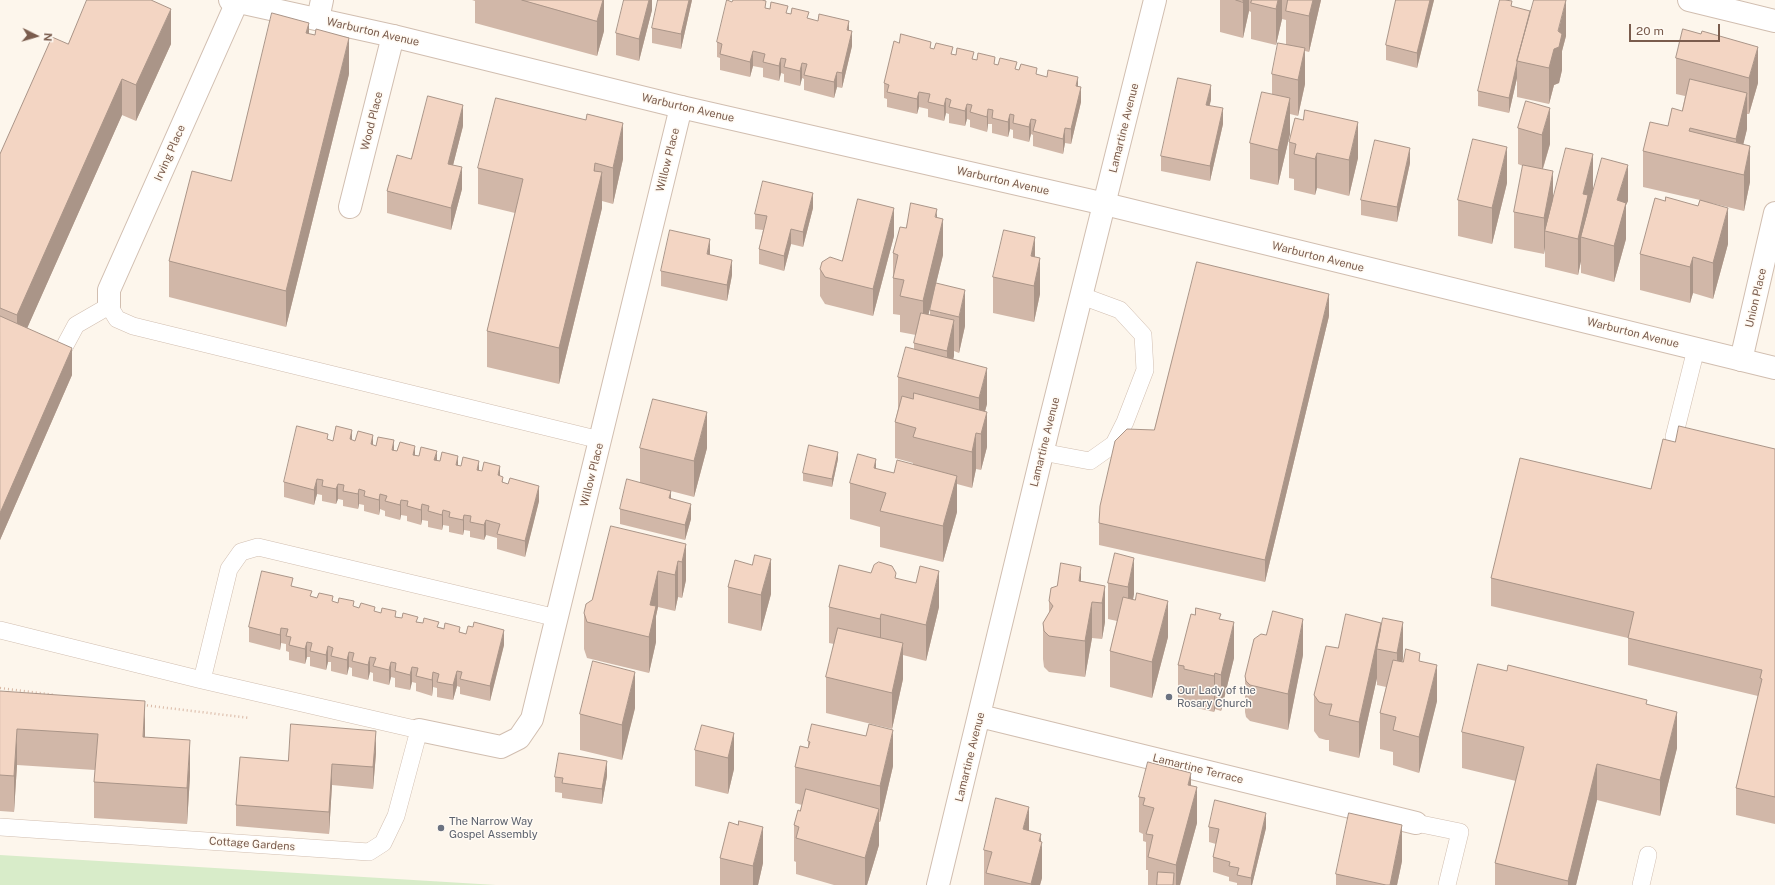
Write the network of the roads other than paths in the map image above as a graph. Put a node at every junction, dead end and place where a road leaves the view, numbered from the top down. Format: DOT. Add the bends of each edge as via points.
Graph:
graph roads {
  1 [pos="1155,0"];
  2 [pos="1688,0"];
  3 [pos="234,1"];
  4 [pos="320,9"];
  5 [pos="1775,21"];
  6 [pos="393,36"];
  7 [pos="681,107"];
  8 [pos="1105,204"];
  9 [pos="350,207"];
  10 [pos="1775,213"];
  11 [pos="1082,296"];
  12 [pos="110,306"];
  13 [pos="1696,349"];
  14 [pos="1742,360"];
  15 [pos="54,367"];
  16 [pos="1775,368"];
  17 [pos="600,440"];
  18 [pos="1713,446"];
  19 [pos="1042,452"];
  20 [pos="557,618"];
  21 [pos="0,630"];
  22 [pos="202,680"];
  23 [pos="980,716"];
  24 [pos="419,730"];
  25 [pos="1416,823"];
  26 [pos="0,827"];
  27 [pos="1648,855"];
  28 [pos="938,885"];
  29 [pos="1447,885"];
  30 [pos="1641,885"];
  1 -- 8 [label="street, Lamartine Avenue"];
  2 -- 5 [label="street"];
  3 -- 4 [label="street, Warburton Avenue"];
  3 -- 12 [label="street, Irving Place" via="109,290"];
  4 -- 6 [label="street, Warburton Avenue"];
  6 -- 7 [label="street, Warburton Avenue"];
  6 -- 9 [label="street, Wood Place"];
  7 -- 8 [label="street, Warburton Avenue"];
  7 -- 17 [label="street, Willow Place"];
  8 -- 11 [label="street, Lamartine Avenue"];
  8 -- 13 [label="street, Warburton Avenue"];
  10 -- 14 [label="street, Union Place"];
  11 -- 19 [label="street, Lamartine Avenue"];
  11 -- 19 [label="lane" via="1120,310 1143,335 1145,370 1126,422 1114,444 1090,462"];
  12 -- 15 [label="lane" via="76,325"];
  12 -- 17 [label="lane" via="117,319 133,326"];
  13 -- 14 [label="street, Warburton Avenue"];
  13 -- 18 [label="lane" via="1674,437"];
  14 -- 16 [label="street, Warburton Avenue"];
  17 -- 20 [label="street, Willow Place"];
  19 -- 23 [label="street, Lamartine Avenue"];
  20 -- 22 [label="lane" via="258,547 241,552 229,569"];
  20 -- 24 [label="street, Willow Place" via="532,719 520,738 501,747"];
  21 -- 22 [label="lane"];
  22 -- 24 [label="lane"];
  23 -- 25 [label="street, Lamartine Terrace"];
  23 -- 28 [label="street, Lamartine Avenue"];
  24 -- 26 [label="lane, Cottage Gardens" via="396,816 383,844 369,852"];
  25 -- 29 [label="lane" via="1460,832"];
  27 -- 30 [label="lane"];
}
